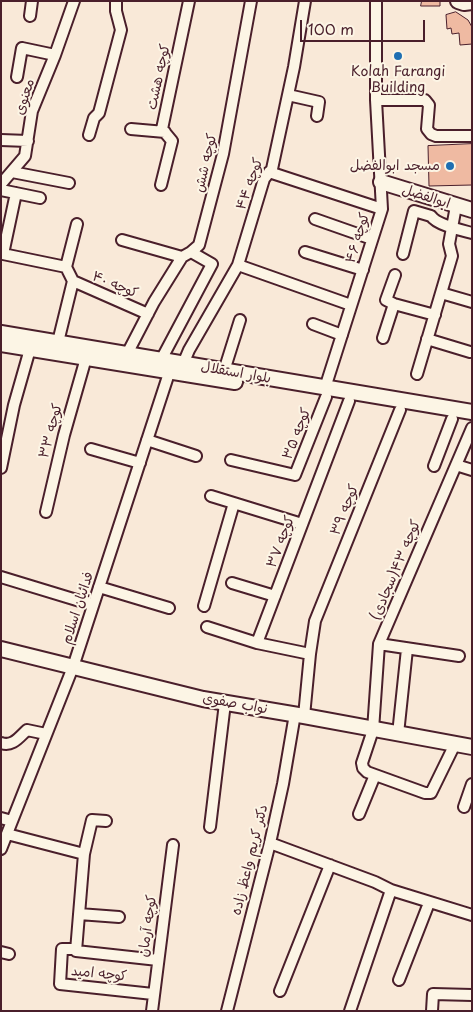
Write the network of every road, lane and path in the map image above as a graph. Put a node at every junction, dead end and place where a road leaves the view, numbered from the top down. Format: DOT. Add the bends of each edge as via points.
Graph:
graph roads {
  1 [pos="32,1"];
  2 [pos="74,1"];
  3 [pos="116,1"];
  4 [pos="189,1"];
  5 [pos="251,1"];
  6 [pos="306,1"];
  7 [pos="376,1"];
  8 [pos="458,1"];
  9 [pos="472,2"];
  10 [pos="30,16"];
  11 [pos="55,56"];
  12 [pos="17,77"];
  13 [pos="288,95"];
  14 [pos="376,100"];
  15 [pos="317,116"];
  16 [pos="131,129"];
  17 [pos="165,132"];
  18 [pos="89,135"];
  19 [pos="472,136"];
  20 [pos="1,140"];
  21 [pos="28,141"];
  22 [pos="12,172"];
  23 [pos="270,172"];
  24 [pos="381,182"];
  25 [pos="69,183"];
  26 [pos="1,184"];
  27 [pos="161,185"];
  28 [pos="1,190"];
  29 [pos="16,193"];
  30 [pos="40,198"];
  31 [pos="456,206"];
  32 [pos="382,209"];
  33 [pos="472,210"];
  34 [pos="315,219"];
  35 [pos="77,224"];
  36 [pos="452,228"];
  37 [pos="472,233"];
  38 [pos="372,239"];
  39 [pos="122,240"];
  40 [pos="305,252"];
  41 [pos="403,254"];
  42 [pos="186,255"];
  43 [pos="238,264"];
  44 [pos="66,267"];
  45 [pos="363,270"];
  46 [pos="395,275"];
  47 [pos="73,282"];
  48 [pos="441,293"];
  49 [pos="472,302"];
  50 [pos="394,304"];
  51 [pos="352,305"];
  52 [pos="148,314"];
  53 [pos="434,315"];
  54 [pos="240,320"];
  55 [pos="313,324"];
  56 [pos="1,332"];
  57 [pos="342,335"];
  58 [pos="383,338"];
  59 [pos="427,339"];
  60 [pos="58,342"];
  61 [pos="1,344"];
  62 [pos="30,349"];
  63 [pos="470,352"];
  64 [pos="127,354"];
  65 [pos="86,358"];
  66 [pos="171,364"];
  67 [pos="224,371"];
  68 [pos="417,374"];
  69 [pos="326,393"];
  70 [pos="349,401"];
  71 [pos="400,410"];
  72 [pos="472,412"];
  73 [pos="452,418"];
  74 [pos="472,422"];
  75 [pos="472,428"];
  76 [pos="147,440"];
  77 [pos="90,450"];
  78 [pos="196,456"];
  79 [pos="231,460"];
  80 [pos="140,463"];
  81 [pos="456,465"];
  82 [pos="434,466"];
  83 [pos="1,468"];
  84 [pos="472,470"];
  85 [pos="211,496"];
  86 [pos="234,503"];
  87 [pos="46,512"];
  88 [pos="302,524"];
  89 [pos="1,578"];
  90 [pos="232,583"];
  91 [pos="99,587"];
  92 [pos="275,596"];
  93 [pos="93,605"];
  94 [pos="204,606"];
  95 [pos="169,608"];
  96 [pos="207,627"];
  97 [pos="257,643"];
  98 [pos="379,644"];
  99 [pos="1,649"];
  100 [pos="407,649"];
  101 [pos="310,654"];
  102 [pos="459,656"];
  103 [pos="73,667"];
  104 [pos="225,703"];
  105 [pos="300,715"];
  106 [pos="373,730"];
  107 [pos="46,734"];
  108 [pos="398,734"];
  109 [pos="1,743"];
  110 [pos="455,744"];
  111 [pos="472,747"];
  112 [pos="375,775"];
  113 [pos="472,784"];
  114 [pos="464,807"];
  115 [pos="359,814"];
  116 [pos="1,818"];
  117 [pos="12,821"];
  118 [pos="106,822"];
  119 [pos="210,827"];
  120 [pos="7,834"];
  121 [pos="270,843"];
  122 [pos="173,845"];
  123 [pos="1,849"];
  124 [pos="84,854"];
  125 [pos="330,865"];
  126 [pos="391,890"];
  127 [pos="429,903"];
  128 [pos="79,914"];
  129 [pos="472,915"];
  130 [pos="119,917"];
  131 [pos="76,949"];
  132 [pos="158,960"];
  133 [pos="399,980"];
  134 [pos="280,991"];
  135 [pos="154,994"];
  136 [pos="472,995"];
  137 [pos="152,1011"];
  138 [pos="227,1011"];
  139 [pos="350,1011"];
  140 [pos="432,1011"];
  1 -- 10 [label="street"];
  2 -- 11 [label="street, معنوی"];
  3 -- 18 [label="street" via="121,30 99,113"];
  4 -- 17 [label="street, کوچه هشت" via="162,129"];
  5 -- 42 [label="street, کوچه شش" via="223,154 199,245"];
  6 -- 13 [label="street, کوچه ۴۴"];
  7 -- 14 [label="street, کوچه ۴۶"];
  8 -- 9 [label="main road"];
  11 -- 12 [label="street" via="22,48"];
  11 -- 21 [label="street, معنوی" via="32,111"];
  13 -- 15 [label="street" via="319,102"];
  13 -- 23 [label="street, کوچه ۴۴"];
  14 -- 19 [label="street" via="425,100 429,104 427,129 431,134"];
  14 -- 24 [label="street, کوچه ۴۶"];
  16 -- 17 [label="street"];
  17 -- 27 [label="street, کوچه هشت" via="172,141"];
  20 -- 21 [label="street"];
  21 -- 22 [label="street, معنوی" via="25,156"];
  22 -- 25 [label="street"];
  22 -- 26 [label="street, معنوی"];
  23 -- 32 [label="street"];
  23 -- 43 [label="street, کوچه ۴۴" via="264,179"];
  24 -- 31 [label="main road, ابوالفضل"];
  24 -- 32 [label="street, کوچه ۴۶"];
  28 -- 29 [label="street"];
  29 -- 30 [label="street"];
  29 -- 44 [label="street" via="3,254"];
  31 -- 33 [label="main road, ابوالفضل"];
  31 -- 36 [label="street"];
  32 -- 38 [label="street, کوچه ۴۶"];
  34 -- 38 [label="street"];
  35 -- 44 [label="street"];
  36 -- 37 [label="street"];
  36 -- 41 [label="street" via="414,211"];
  36 -- 48 [label="street" via="449,244 452,256"];
  38 -- 45 [label="street, کوچه ۴۶"];
  39 -- 42 [label="street"];
  40 -- 45 [label="street"];
  42 -- 52 [label="street, کوچه شش"];
  42 -- 66 [label="street" via="212,264"];
  43 -- 51 [label="street"];
  43 -- 66 [label="street, کوچه ۴۴" via="189,350"];
  44 -- 47 [label="street"];
  45 -- 51 [label="street, کوچه ۴۶"];
  46 -- 50 [label="street" via="386,300"];
  47 -- 52 [label="street, کوچه ۴۰"];
  47 -- 60 [label="street, کوچه ۴۰"];
  48 -- 49 [label="street"];
  48 -- 53 [label="street"];
  50 -- 53 [label="street"];
  50 -- 58 [label="street"];
  51 -- 57 [label="street, کوچه ۴۶"];
  52 -- 64 [label="street, کوچه شش"];
  53 -- 59 [label="street"];
  54 -- 67 [label="street"];
  55 -- 57 [label="street"];
  56 -- 60 [label="main road, بلوار استقلال"];
  57 -- 69 [label="street, کوچه ۴۶"];
  59 -- 63 [label="street"];
  59 -- 68 [label="street"];
  60 -- 64 [label="main road, بلوار استقلال"];
  61 -- 62 [label="main road, بلوار استقلال"];
  62 -- 65 [label="main road, بلوار استقلال"];
  62 -- 83 [label="street"];
  64 -- 66 [label="main road, بلوار استقلال"];
  65 -- 66 [label="main road, بلوار استقلال"];
  65 -- 87 [label="street, کوچه ۳۳"];
  66 -- 67 [label="main road, بلوار استقلال"];
  66 -- 69 [label="main road, بلوار استقلال"];
  66 -- 76 [label="street, فدائیان اسلام"];
  67 -- 69 [label="main road, بلوار استقلال"];
  69 -- 70 [label="main road, بلوار استقلال"];
  69 -- 72 [label="main road, بلوار استقلال"];
  69 -- 79 [label="street, کوچه ۳۵" via="294,476"];
  70 -- 71 [label="main road, بلوار استقلال"];
  70 -- 88 [label="street, کوچه ۳۷"];
  71 -- 73 [label="main road, بلوار استقلال"];
  71 -- 101 [label="street, کوچه ۳۹" via="315,621"];
  73 -- 74 [label="main road, بلوار استقلال"];
  73 -- 82 [label="street"];
  75 -- 81 [label="street, کوچه ۴۳(سجادی)"];
  76 -- 78 [label="street"];
  76 -- 80 [label="street, فدائیان اسلام"];
  77 -- 80 [label="street"];
  80 -- 91 [label="street, فدائیان اسلام"];
  81 -- 84 [label="street"];
  81 -- 98 [label="street, کوچه ۴۳(سجادی)"];
  85 -- 86 [label="street"];
  86 -- 88 [label="street"];
  86 -- 94 [label="street"];
  88 -- 92 [label="street, کوچه ۳۷"];
  89 -- 93 [label="street"];
  90 -- 92 [label="street"];
  91 -- 93 [label="street, فدائیان اسلام"];
  91 -- 95 [label="street"];
  92 -- 97 [label="street, کوچه ۳۷"];
  93 -- 103 [label="street, فدائیان اسلام"];
  96 -- 97 [label="street"];
  97 -- 101 [label="street"];
  98 -- 100 [label="street"];
  98 -- 106 [label="street, کوچه ۴۳(سجادی)"];
  99 -- 103 [label="main road, نواب صفوی"];
  100 -- 102 [label="street"];
  100 -- 108 [label="street"];
  101 -- 105 [label="street, دکتر کریم واعظ زاده"];
  103 -- 104 [label="main road, نواب صفوی"];
  103 -- 107 [label="street, فدائیان اسلام"];
  104 -- 105 [label="main road, نواب صفوی"];
  104 -- 119 [label="street"];
  105 -- 106 [label="main road, نواب صفوی"];
  105 -- 121 [label="street, دکتر کریم واعظ زاده"];
  106 -- 108 [label="main road, نواب صفوی"];
  106 -- 112 [label="street, کوچه ۴۳(سجادی)" via="362,763 367,772"];
  107 -- 109 [label="street" via="27,730 15,742"];
  107 -- 117 [label="street, فدائیان اسلام"];
  108 -- 110 [label="main road, نواب صفوی"];
  110 -- 111 [label="main road, نواب صفوی"];
  110 -- 112 [label="street" via="431,792 425,793"];
  112 -- 115 [label="street"];
  113 -- 114 [label="street"];
  116 -- 117 [label="street"];
  117 -- 120 [label="street, فدائیان اسلام"];
  118 -- 124 [label="street" via="92,820"];
  120 -- 123 [label="street, فدائیان اسلام"];
  120 -- 124 [label="street"];
  121 -- 125 [label="street"];
  121 -- 138 [label="street, دکتر کریم واعظ زاده"];
  122 -- 132 [label="street, کوچه آرمان"];
  124 -- 128 [label="street"];
  125 -- 126 [label="street"];
  125 -- 134 [label="street"];
  126 -- 127 [label="street"];
  126 -- 139 [label="street"];
  127 -- 129 [label="street"];
  127 -- 133 [label="street"];
  128 -- 130 [label="street"];
  128 -- 131 [label="street"];
  131 -- 132 [label="street"];
  131 -- 135 [label="street, کوچه امید" via="62,949 60,984"];
  132 -- 135 [label="street, کوچه آرمان"];
  135 -- 137 [label="street, کوچه آرمان"];
  136 -- 140 [label="street" via="433,994"];
}
